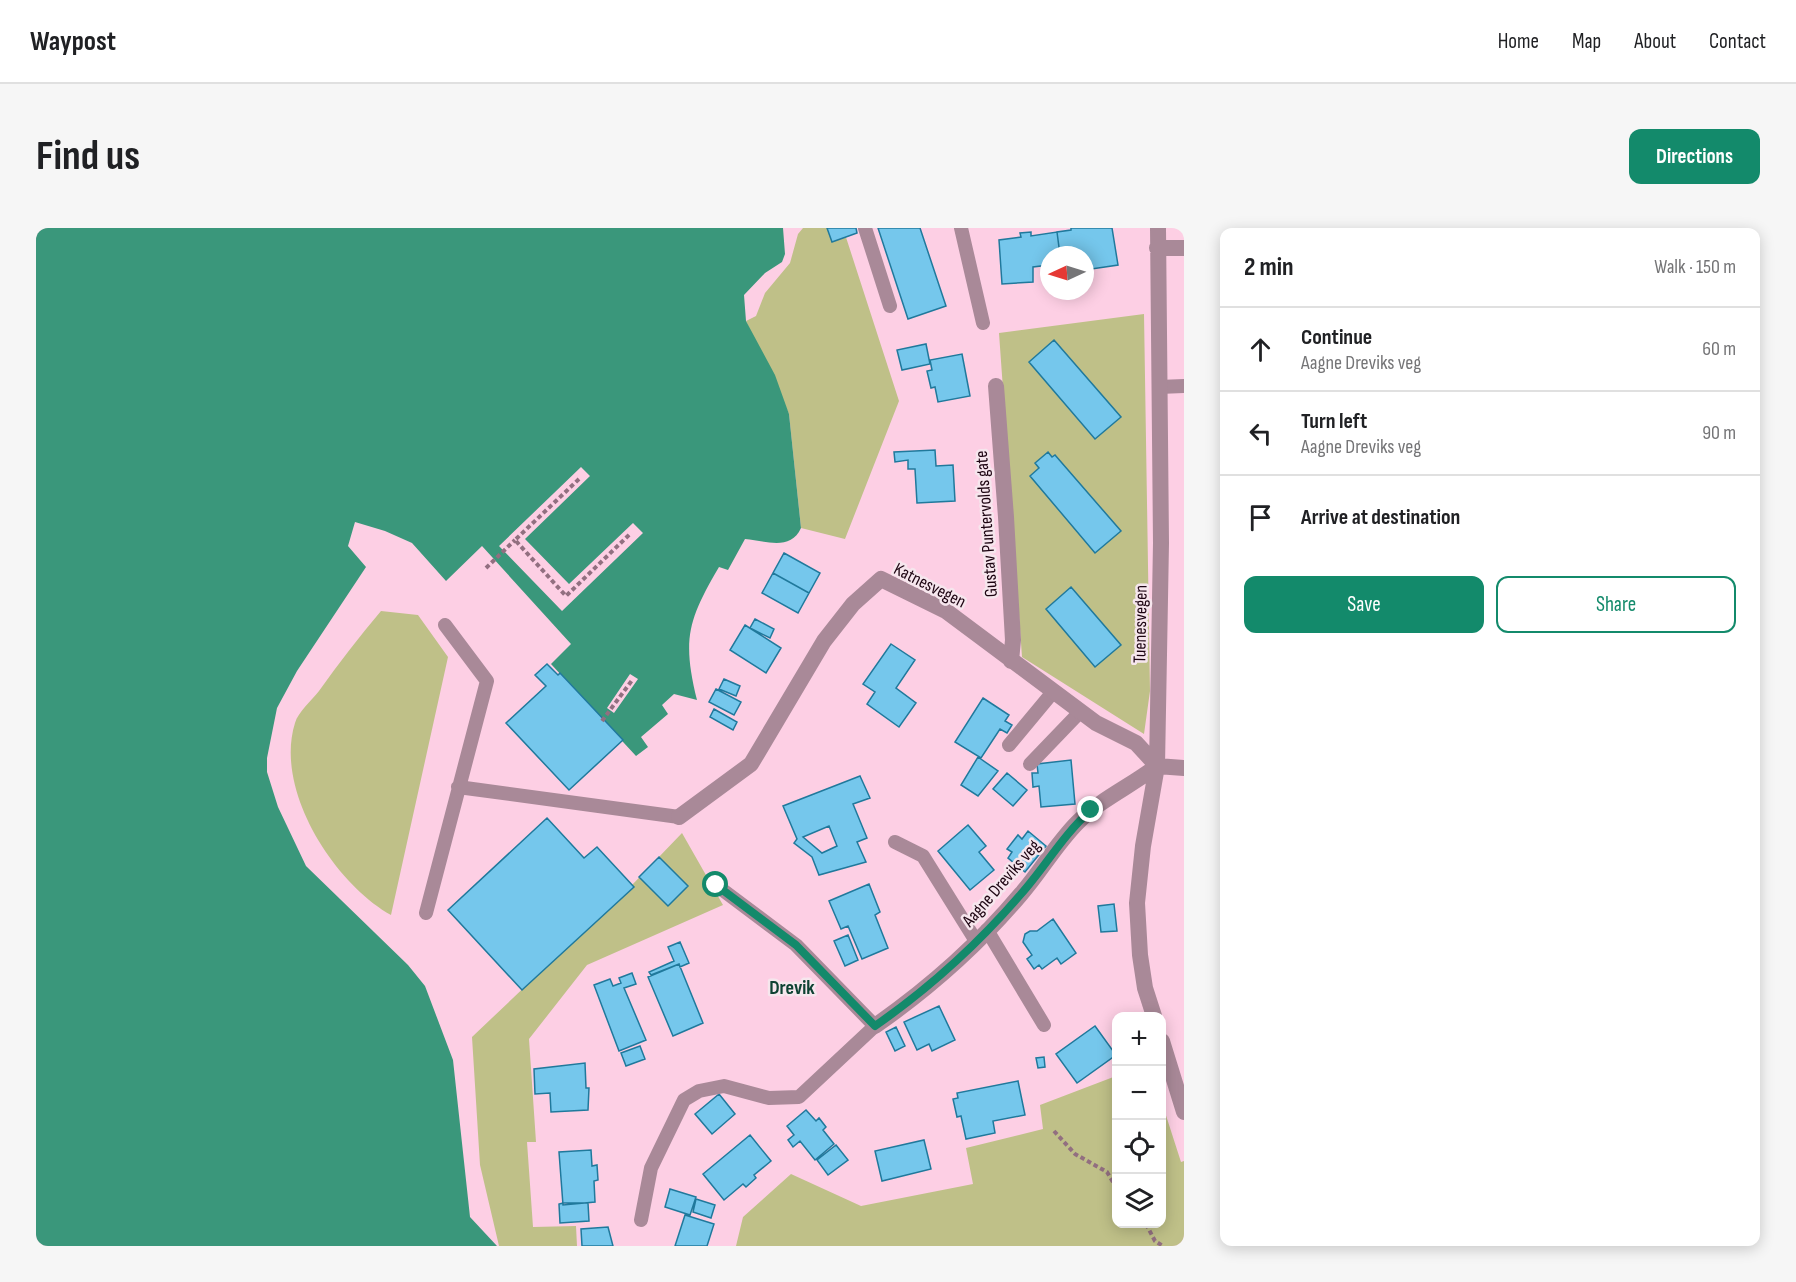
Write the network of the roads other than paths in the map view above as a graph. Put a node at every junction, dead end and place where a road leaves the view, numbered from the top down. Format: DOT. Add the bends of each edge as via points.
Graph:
graph roads {
  1 [pos="865,228"];
  2 [pos="961,228"];
  3 [pos="1158,228"];
  4 [pos="1157,248"];
  5 [pos="1184,248"];
  6 [pos="890,306"];
  7 [pos="983,323"];
  8 [pos="996,386"];
  9 [pos="1184,386"];
  10 [pos="1159,387"];
  11 [pos="445,625"];
  12 [pos="1011,661"];
  13 [pos="1053,692"];
  14 [pos="1080,712"];
  15 [pos="1009,745"];
  16 [pos="1030,764"];
  17 [pos="1157,766"];
  18 [pos="1184,768"];
  19 [pos="458,786"];
  20 [pos="679,817"];
  21 [pos="895,842"];
  22 [pos="716,885"];
  23 [pos="426,913"];
  24 [pos="982,935"];
  25 [pos="1153,1012"];
  26 [pos="1044,1025"];
  27 [pos="875,1026"];
  28 [pos="1166,1056"];
  29 [pos="1184,1112"];
  30 [pos="641,1220"];
  1 -- 6 [label="lane"];
  2 -- 7 [label="lane"];
  3 -- 4 [label="street, Tuenesvegen"];
  4 -- 5 [label="street"];
  4 -- 10 [label="street, Tuenesvegen"];
  8 -- 12 [label="street, Gustav Puntervolds gate" via="1013,640"];
  9 -- 10 [label="lane"];
  10 -- 17 [label="street, Tuenesvegen"];
  11 -- 19 [label="lane" via="487,681"];
  12 -- 13 [label="street, Katnesvegen"];
  12 -- 20 [label="street, Katnesvegen" via="946,611 881,579 853,604 824,641 751,764"];
  13 -- 14 [label="street, Katnesvegen"];
  13 -- 15 [label="lane"];
  14 -- 16 [label="lane"];
  14 -- 17 [label="street, Katnesvegen" via="1136,743"];
  17 -- 18 [label="street"];
  17 -- 24 [label="street, Aagne Dreviks veg" via="1078,822 1022,894"];
  17 -- 25 [label="street, Tuenesvegen" via="1137,903 1140,955"];
  19 -- 20 [label="lane"];
  19 -- 23 [label="lane"];
  21 -- 24 [label="lane" via="923,856"];
  22 -- 27 [label="lane" via="796,945"];
  24 -- 26 [label="lane"];
  24 -- 27 [label="street, Aagne Dreviks veg" via="935,979"];
  27 -- 30 [label="lane, Aagne Dreviks veg" via="799,1097 769,1098 723,1086 699,1091 684,1100 651,1168"];
  28 -- 29 [label="street"];
}
